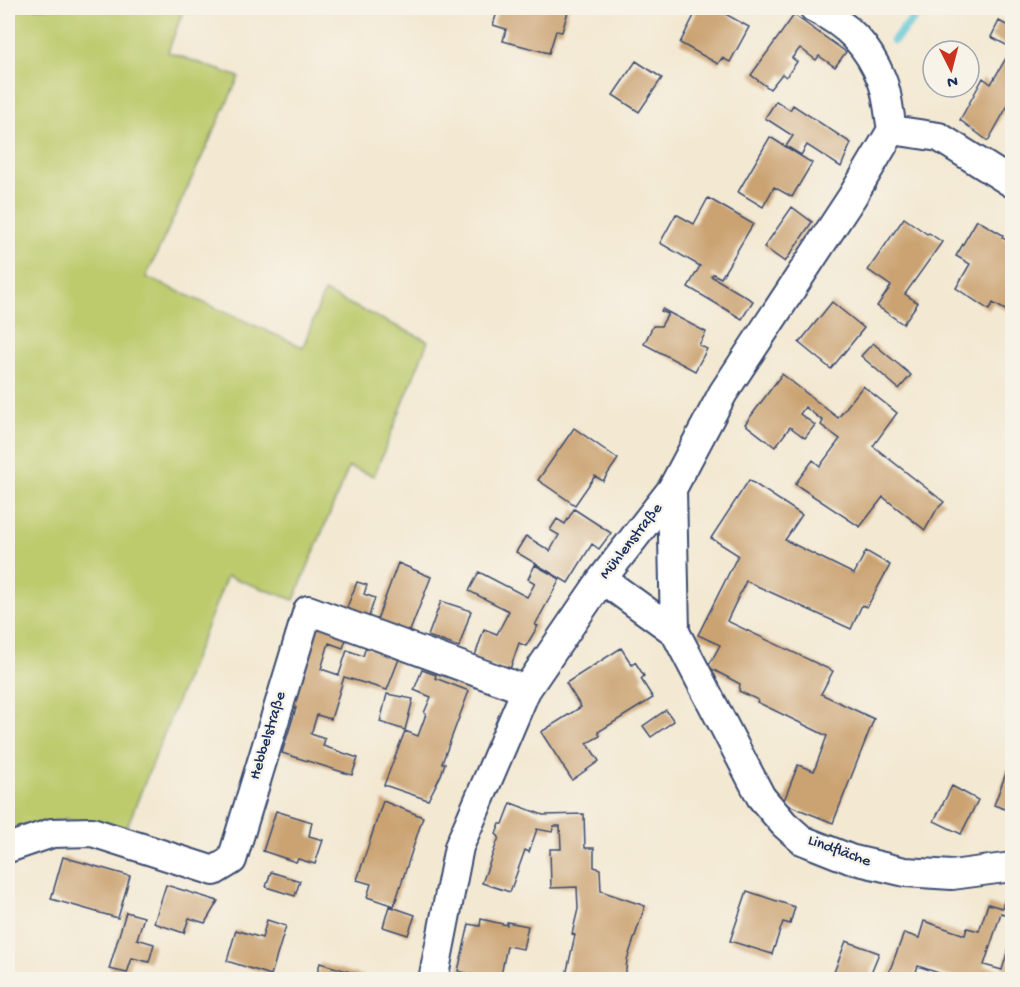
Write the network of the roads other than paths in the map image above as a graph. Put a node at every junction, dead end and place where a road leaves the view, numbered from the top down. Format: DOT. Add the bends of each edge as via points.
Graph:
graph roads {
  1 [pos="831,11"];
  2 [pos="892,130"];
  3 [pos="1010,176"];
  4 [pos="672,489"];
  5 [pos="603,579"];
  6 [pos="675,632"];
  7 [pos="526,690"];
  8 [pos="8,848"];
  9 [pos="1012,867"];
  10 [pos="433,980"];
  1 -- 2 [label="street" via="862,42 883,82"];
  2 -- 3 [label="street" via="939,137"];
  2 -- 4 [label="street, Mühlenstraße" via="723,393"];
  4 -- 5 [label="street, Mühlenstraße"];
  4 -- 6 [label="street, Lindfläche"];
  5 -- 6 [label="street, Lindfläche"];
  5 -- 7 [label="street, Mühlenstraße"];
  6 -- 9 [label="street, Lindfläche" via="761,797 802,840 850,859 905,873 952,875"];
  7 -- 8 [label="street, Hebbelstraße" via="308,610 232,860 214,871 92,832 52,833"];
  7 -- 10 [label="street, Mühlenstraße" via="459,847"];
}
